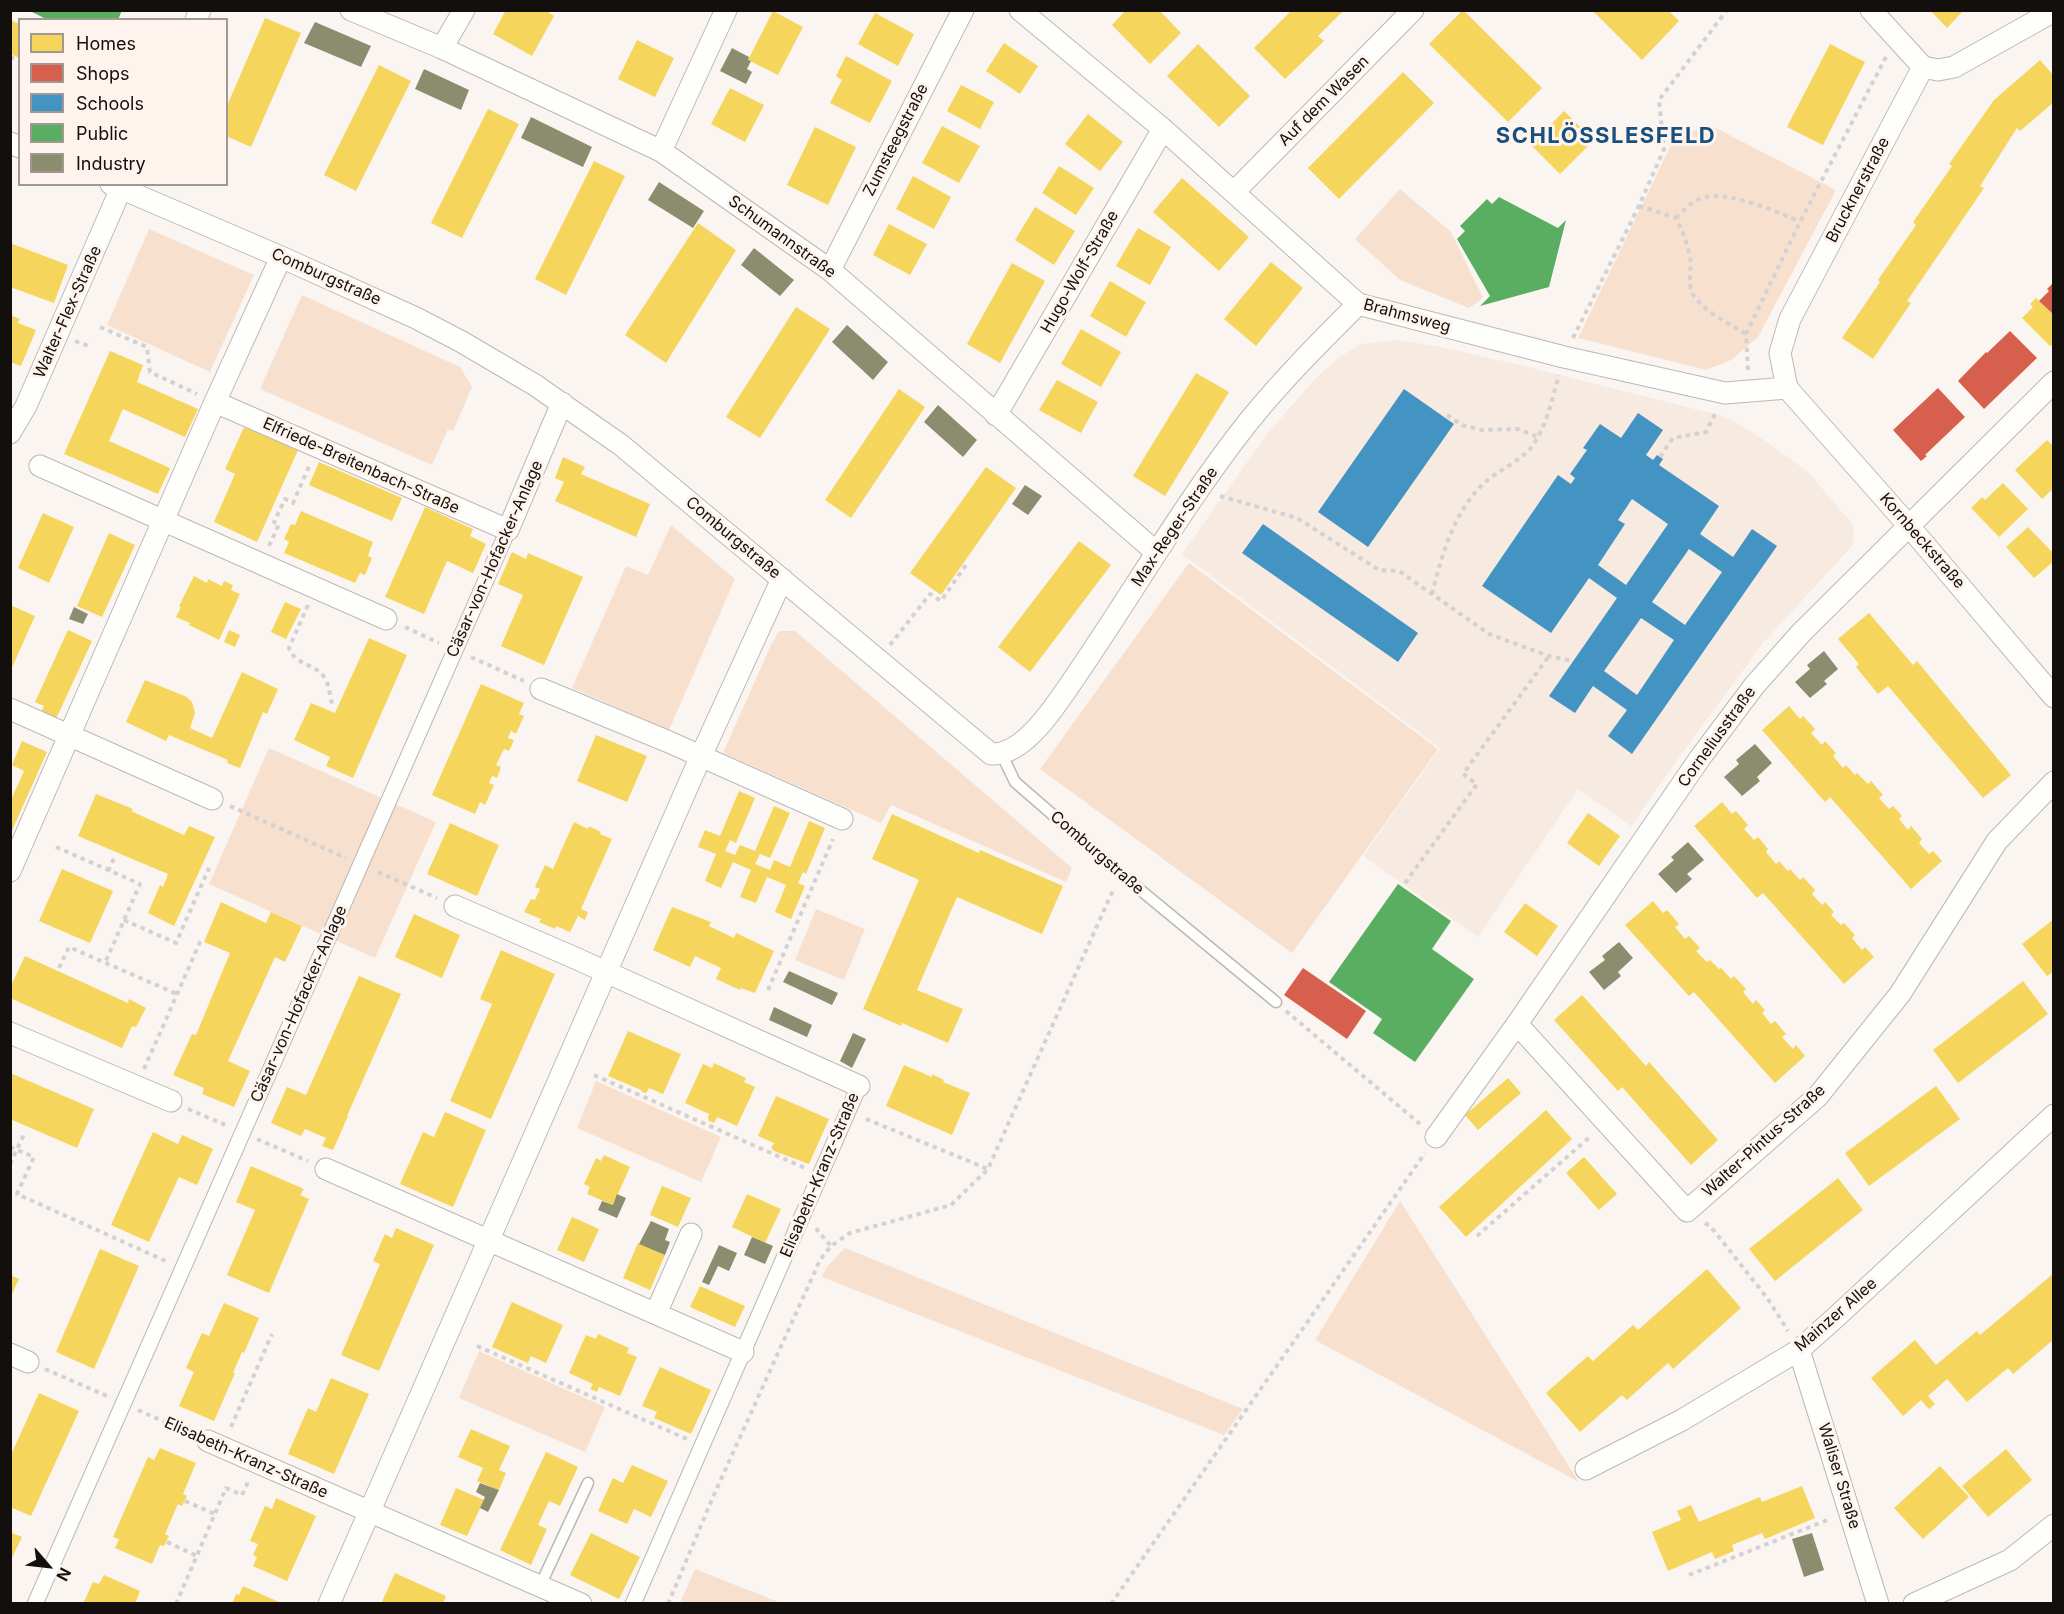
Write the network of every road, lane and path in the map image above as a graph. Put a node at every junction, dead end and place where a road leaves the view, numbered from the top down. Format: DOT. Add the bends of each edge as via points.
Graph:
graph roads {
  1 [pos="351,10"];
  2 [pos="464,10"];
  3 [pos="726,10"];
  4 [pos="963,10"];
  5 [pos="1020,10"];
  6 [pos="1413,10"];
  7 [pos="1726,10"];
  8 [pos="1871,10"];
  9 [pos="2054,11"];
  10 [pos="1896,38"];
  11 [pos="442,48"];
  12 [pos="1923,67"];
  13 [pos="1163,129"];
  14 [pos="661,152"];
  15 [pos="119,186"];
  16 [pos="1234,192"];
  17 [pos="1639,206"];
  18 [pos="1676,218"];
  19 [pos="1800,222"];
  20 [pos="281,256"];
  21 [pos="830,270"];
  22 [pos="1358,304"];
  23 [pos="100,327"];
  24 [pos="1746,334"];
  25 [pos="1564,357"];
  26 [pos="2054,382"];
  27 [pos="1787,388"];
  28 [pos="1749,392"];
  29 [pos="1725,393"];
  30 [pos="214,402"];
  31 [pos="18,403"];
  32 [pos="562,403"];
  33 [pos="996,415"];
  34 [pos="1447,415"];
  35 [pos="10,433"];
  36 [pos="1538,437"];
  37 [pos="318,447"];
  38 [pos="1660,457"];
  39 [pos="40,466"];
  40 [pos="1199,490"];
  41 [pos="163,521"];
  42 [pos="1908,525"];
  43 [pos="508,530"];
  44 [pos="1156,552"];
  45 [pos="968,562"];
  46 [pos="261,564"];
  47 [pos="782,579"];
  48 [pos="315,588"];
  49 [pos="1432,594"];
  50 [pos="386,619"];
  51 [pos="455,650"];
  52 [pos="1549,656"];
  53 [pos="878,659"];
  54 [pos="1573,661"];
  55 [pos="541,689"];
  56 [pos="2054,697"];
  57 [pos="332,704"];
  58 [pos="10,709"];
  59 [pos="70,736"];
  60 [pos="1002,755"];
  61 [pos="700,756"];
  62 [pos="2054,782"];
  63 [pos="212,799"];
  64 [pos="842,819"];
  65 [pos="56,847"];
  66 [pos="115,856"];
  67 [pos="361,865"];
  68 [pos="210,868"];
  69 [pos="108,870"];
  70 [pos="11,871"];
  71 [pos="1121,874"];
  72 [pos="1405,883"];
  73 [pos="455,906"];
  74 [pos="124,920"];
  75 [pos="201,940"];
  76 [pos="105,963"];
  77 [pos="59,968"];
  78 [pos="607,972"];
  79 [pos="768,990"];
  80 [pos="177,994"];
  81 [pos="1276,1002"];
  82 [pos="1517,1024"];
  83 [pos="10,1033"];
  84 [pos="594,1076"];
  85 [pos="136,1086"];
  86 [pos="859,1086"];
  87 [pos="171,1101"];
  88 [pos="2054,1115"];
  89 [pos="866,1119"];
  90 [pos="1606,1122"];
  91 [pos="25,1132"];
  92 [pos="242,1132"];
  93 [pos="1436,1137"];
  94 [pos="10,1147"];
  95 [pos="17,1149"];
  96 [pos="10,1164"];
  97 [pos="326,1169"];
  98 [pos="988,1169"];
  99 [pos="821,1175"];
  100 [pos="1687,1211"];
  101 [pos="691,1234"];
  102 [pos="1477,1236"];
  103 [pos="489,1240"];
  104 [pos="183,1268"];
  105 [pos="656,1313"];
  106 [pos="273,1335"];
  107 [pos="477,1346"];
  108 [pos="1799,1350"];
  109 [pos="743,1352"];
  110 [pos="19,1358"];
  111 [pos="124,1404"];
  112 [pos="215,1444"];
  113 [pos="702,1446"];
  114 [pos="1586,1469"];
  115 [pos="588,1483"];
  116 [pos="242,1495"];
  117 [pos="185,1501"];
  118 [pos="1850,1511"];
  119 [pos="369,1512"];
  120 [pos="215,1514"];
  121 [pos="2054,1525"];
  122 [pos="167,1542"];
  123 [pos="197,1556"];
  124 [pos="1689,1575"];
  125 [pos="540,1586"];
  126 [pos="35,1604"];
  127 [pos="176,1604"];
  128 [pos="330,1604"];
  129 [pos="581,1604"];
  130 [pos="633,1604"];
  131 [pos="668,1604"];
  132 [pos="1112,1604"];
  133 [pos="1878,1604"];
  134 [pos="1914,1604"];
  1 -- 11 [label="street, Schumannstraße"];
  2 -- 11 [label="street"];
  3 -- 14 [label="street"];
  4 -- 21 [label="street, Zumsteegstraße"];
  5 -- 13 [label="street, Brahmsweg"];
  6 -- 16 [label="street, Auf dem Wasen"];
  7 -- 17 [label="path" via="1659,100 1664,149"];
  8 -- 10 [label="street"];
  9 -- 12 [label="street" via="1954,67"];
  10 -- 12 [label="street"];
  10 -- 19 [label="path"];
  11 -- 14 [label="street, Schumannstraße"];
  12 -- 27 [label="street, Brucknerstraße" via="1790,319 1780,352"];
  13 -- 16 [label="street, Brahmsweg"];
  13 -- 33 [label="street, Hugo-Wolf-Straße"];
  14 -- 21 [label="street, Schumannstraße"];
  15 -- 20 [label="street, Comburgstraße"];
  15 -- 31 [label="street, Walter-Flex-Straße"];
  16 -- 22 [label="street, Brahmsweg"];
  17 -- 18 [label="path"];
  17 -- 25 [label="path"];
  18 -- 19 [label="path" via="1688,204 1711,196 1754,204"];
  18 -- 24 [label="path" via="1691,259 1692,292 1707,310"];
  19 -- 24 [label="path"];
  20 -- 30 [label="street"];
  20 -- 32 [label="street, Comburgstraße" via="462,342"];
  21 -- 33 [label="street, Schumannstraße"];
  22 -- 25 [label="street, Brahmsweg"];
  22 -- 40 [label="street, Max-Reger-Straße" via="1250,420"];
  23 -- 30 [label="path" via="147,347 150,372"];
  24 -- 28 [label="path"];
  25 -- 29 [label="street, Brahmsweg"];
  25 -- 36 [label="path"];
  26 -- 42 [label="street, Corneliusstraße"];
  27 -- 28 [label="street, Brahmsweg"];
  27 -- 42 [label="street, Kornbeckstraße"];
  28 -- 29 [label="street, Brahmsweg"];
  29 -- 38 [label="path" via="1706,432 1673,438"];
  30 -- 37 [label="street, Elfriede-Breitenbach-Straße"];
  30 -- 41 [label="street"];
  31 -- 35 [label="street, Walter-Flex-Straße"];
  32 -- 43 [label="street, Cäsar-von-Hofacker-Anlage"];
  32 -- 47 [label="street, Comburgstraße" via="621,445"];
  33 -- 44 [label="street, Schumannstraße"];
  34 -- 36 [label="path" via="1462,425 1482,430 1518,429"];
  36 -- 49 [label="path" via="1532,447 1482,485 1457,519"];
  37 -- 43 [label="street, Elfriede-Breitenbach-Straße"];
  37 -- 46 [label="path" via="293,502 285,499 274,522 279,524"];
  39 -- 41 [label="street"];
  40 -- 44 [label="street, Max-Reger-Straße"];
  40 -- 49 [label="path" via="1298,518 1379,570 1399,571"];
  41 -- 46 [label="street"];
  41 -- 59 [label="street"];
  42 -- 56 [label="street, Kornbeckstraße"];
  42 -- 82 [label="street, Corneliusstraße" via="1754,686"];
  43 -- 51 [label="street, Cäsar-von-Hofacker-Anlage"];
  44 -- 60 [label="street, Max-Reger-Straße" via="1056,706 1019,746"];
  45 -- 53 [label="path" via="941,601 930,594"];
  46 -- 48 [label="street"];
  47 -- 53 [label="street, Comburgstraße"];
  47 -- 61 [label="street"];
  48 -- 50 [label="street"];
  48 -- 57 [label="path" via="289,648 292,656 317,669 326,680"];
  49 -- 52 [label="path" via="1489,634"];
  50 -- 51 [label="path"];
  51 -- 55 [label="path"];
  51 -- 67 [label="street, Cäsar-von-Hofacker-Anlage"];
  52 -- 54 [label="path"];
  52 -- 72 [label="path" via="1463,774 1477,784"];
  53 -- 60 [label="street, Comburgstraße" via="980,746"];
  55 -- 61 [label="street"];
  58 -- 59 [label="street"];
  59 -- 63 [label="street"];
  59 -- 70 [label="street"];
  60 -- 71 [label="lane, Comburgstraße" via="1015,782"];
  61 -- 64 [label="street"];
  61 -- 78 [label="street"];
  62 -- 100 [label="street, Walter-Pintus-Straße" via="1997,841 1900,994 1818,1096"];
  63 -- 67 [label="path"];
  64 -- 79 [label="path"];
  65 -- 69 [label="path"];
  66 -- 69 [label="path"];
  67 -- 73 [label="path"];
  67 -- 92 [label="street, Cäsar-von-Hofacker-Anlage"];
  68 -- 74 [label="path" via="176,943"];
  69 -- 74 [label="path" via="140,884"];
  71 -- 81 [label="lane, Comburgstraße"];
  71 -- 98 [label="path"];
  73 -- 78 [label="street, Elisabeth-Kranz-Straße"];
  74 -- 76 [label="path"];
  75 -- 80 [label="path"];
  76 -- 77 [label="path" via="69,947"];
  76 -- 80 [label="path"];
  78 -- 86 [label="street, Elisabeth-Kranz-Straße"];
  78 -- 103 [label="street"];
  80 -- 85 [label="path"];
  81 -- 93 [label="path"];
  82 -- 90 [label="street, Walter-Pintus-Straße"];
  82 -- 93 [label="street, Corneliusstraße"];
  83 -- 85 [label="street"];
  84 -- 99 [label="path"];
  85 -- 87 [label="street"];
  86 -- 99 [label="street, Elisabeth-Kranz-Straße"];
  87 -- 92 [label="path"];
  88 -- 108 [label="street, Mainzer Allee"];
  89 -- 98 [label="path"];
  90 -- 100 [label="street, Walter-Pintus-Straße"];
  90 -- 102 [label="path"];
  91 -- 95 [label="path"];
  92 -- 97 [label="path"];
  92 -- 104 [label="street, Cäsar-von-Hofacker-Anlage"];
  93 -- 132 [label="path"];
  94 -- 95 [label="path"];
  95 -- 96 [label="path"];
  95 -- 104 [label="path" via="34,1157 16,1194"];
  97 -- 103 [label="street"];
  98 -- 131 [label="path" via="951,1205 850,1233 831,1246 820,1260"];
  99 -- 109 [label="street, Elisabeth-Kranz-Straße"];
  100 -- 108 [label="path" via="1711,1227 1768,1299"];
  101 -- 105 [label="street"];
  103 -- 105 [label="street"];
  103 -- 119 [label="street"];
  104 -- 111 [label="street, Cäsar-von-Hofacker-Anlage"];
  105 -- 109 [label="street"];
  106 -- 112 [label="path"];
  107 -- 113 [label="path"];
  108 -- 114 [label="street, Mainzer Allee" via="1682,1420"];
  108 -- 118 [label="street, Waliser Straße"];
  109 -- 113 [label="street, Elisabeth-Kranz-Straße"];
  110 -- 111 [label="path, Elisabeth-Kranz-Straße"];
  111 -- 112 [label="path, Elisabeth-Kranz-Straße"];
  111 -- 126 [label="street, Cäsar-von-Hofacker-Anlage"];
  112 -- 119 [label="street, Elisabeth-Kranz-Straße"];
  113 -- 130 [label="street, Elisabeth-Kranz-Straße"];
  115 -- 125 [label="lane"];
  116 -- 120 [label="path" via="226,1488"];
  117 -- 120 [label="path"];
  118 -- 124 [label="path"];
  118 -- 133 [label="street, Waliser Straße"];
  119 -- 125 [label="street, Elisabeth-Kranz-Straße"];
  119 -- 128 [label="street"];
  120 -- 123 [label="path"];
  121 -- 134 [label="street" via="2010,1560"];
  122 -- 123 [label="path"];
  123 -- 127 [label="path"];
  125 -- 129 [label="street, Elisabeth-Kranz-Straße"];
}
